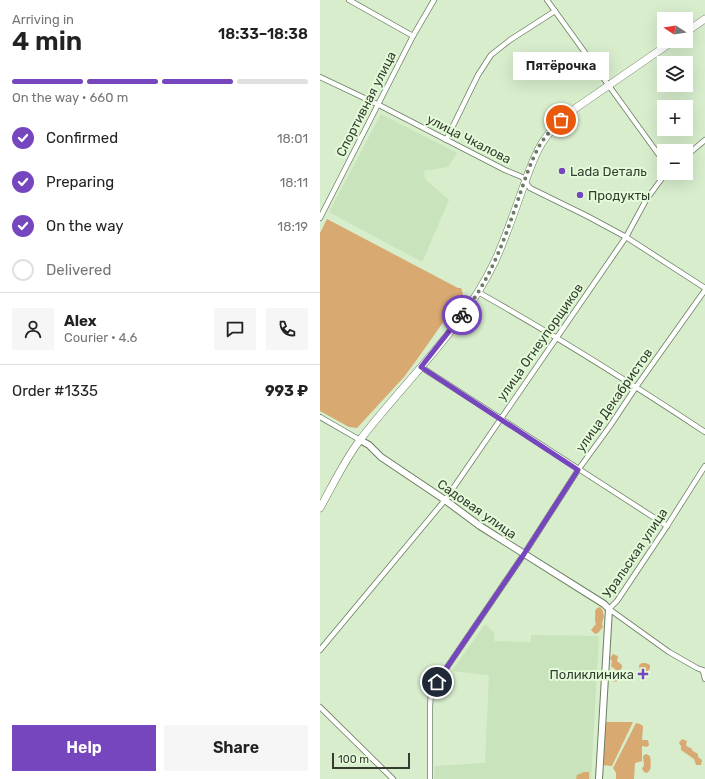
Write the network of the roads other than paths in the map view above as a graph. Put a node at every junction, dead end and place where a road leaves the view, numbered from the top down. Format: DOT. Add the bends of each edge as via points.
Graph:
graph roads {
  1 [pos="349,0"];
  2 [pos="434,0"];
  3 [pos="547,0"];
  4 [pos="555,11"];
  5 [pos="705,19"];
  6 [pos="693,27"];
  7 [pos="413,36"];
  8 [pos="663,48"];
  9 [pos="320,77"];
  10 [pos="608,86"];
  11 [pos="379,105"];
  12 [pos="446,140"];
  13 [pos="705,140"];
  14 [pos="693,150"];
  15 [pos="657,152"];
  16 [pos="661,180"];
  17 [pos="526,181"];
  18 [pos="320,218"];
  19 [pos="626,237"];
  20 [pos="705,289"];
  21 [pos="478,292"];
  22 [pos="557,338"];
  23 [pos="421,367"];
  24 [pos="636,387"];
  25 [pos="320,417"];
  26 [pos="500,419"];
  27 [pos="705,432"];
  28 [pos="360,440"];
  29 [pos="705,466"];
  30 [pos="578,470"];
  31 [pos="445,500"];
  32 [pos="320,508"];
  33 [pos="667,526"];
  34 [pos="524,554"];
  35 [pos="609,609"];
  36 [pos="320,650"];
  37 [pos="704,671"];
  38 [pos="705,679"];
  39 [pos="320,707"];
  40 [pos="393,779"];
  41 [pos="430,779"];
  42 [pos="599,779"];
  1 -- 7 [label="street"];
  2 -- 7 [label="street, Спортивная улица"];
  3 -- 4 [label="street"];
  4 -- 10 [label="street"];
  4 -- 12 [label="street" via="491,55 478,75"];
  5 -- 6 [label="main road"];
  7 -- 11 [label="street, Спортивная улица"];
  8 -- 10 [label="main road"];
  9 -- 11 [label="street, улица Чкалова"];
  10 -- 15 [label="street"];
  10 -- 17 [label="main road" via="573,110 549,132 541,144"];
  11 -- 12 [label="street, улица Чкалова"];
  11 -- 18 [label="street, Спортивная улица"];
  12 -- 17 [label="street, улица Чкалова"];
  13 -- 14 [label="street"];
  16 -- 19 [label="street, улица Огнеупорщиков" via="646,200"];
  17 -- 19 [label="street, улица Чкалова" via="530,188"];
  17 -- 21 [label="main road" via="498,254"];
  19 -- 20 [label="street, улица Чкалова"];
  19 -- 22 [label="street, улица Огнеупорщиков"];
  20 -- 24 [label="street, улица Декабристов"];
  21 -- 22 [label="street"];
  21 -- 23 [label="main road"];
  22 -- 24 [label="street"];
  22 -- 26 [label="street, улица Огнеупорщиков"];
  23 -- 26 [label="street"];
  23 -- 28 [label="main road"];
  24 -- 27 [label="street"];
  24 -- 30 [label="street, улица Декабристов"];
  25 -- 28 [label="street, Садовая улица"];
  26 -- 30 [label="street"];
  26 -- 31 [label="street, улица Огнеупорщиков"];
  28 -- 31 [label="street, Садовая улица"];
  28 -- 32 [label="main road"];
  29 -- 33 [label="street, Уральская улица"];
  30 -- 33 [label="street"];
  30 -- 34 [label="street, улица Декабристов"];
  31 -- 34 [label="street, Садовая улица"];
  31 -- 36 [label="street, улица Огнеупорщиков"];
  33 -- 35 [label="street, Уральская улица"];
  34 -- 35 [label="street, Садовая улица"];
  34 -- 41 [label="street, улица Декабристов" via="431,694"];
  35 -- 37 [label="street, Садовая улица" via="669,652"];
  35 -- 42 [label="street, Уральская улица"];
  37 -- 38 [label="street"];
  39 -- 40 [label="street"];
}
